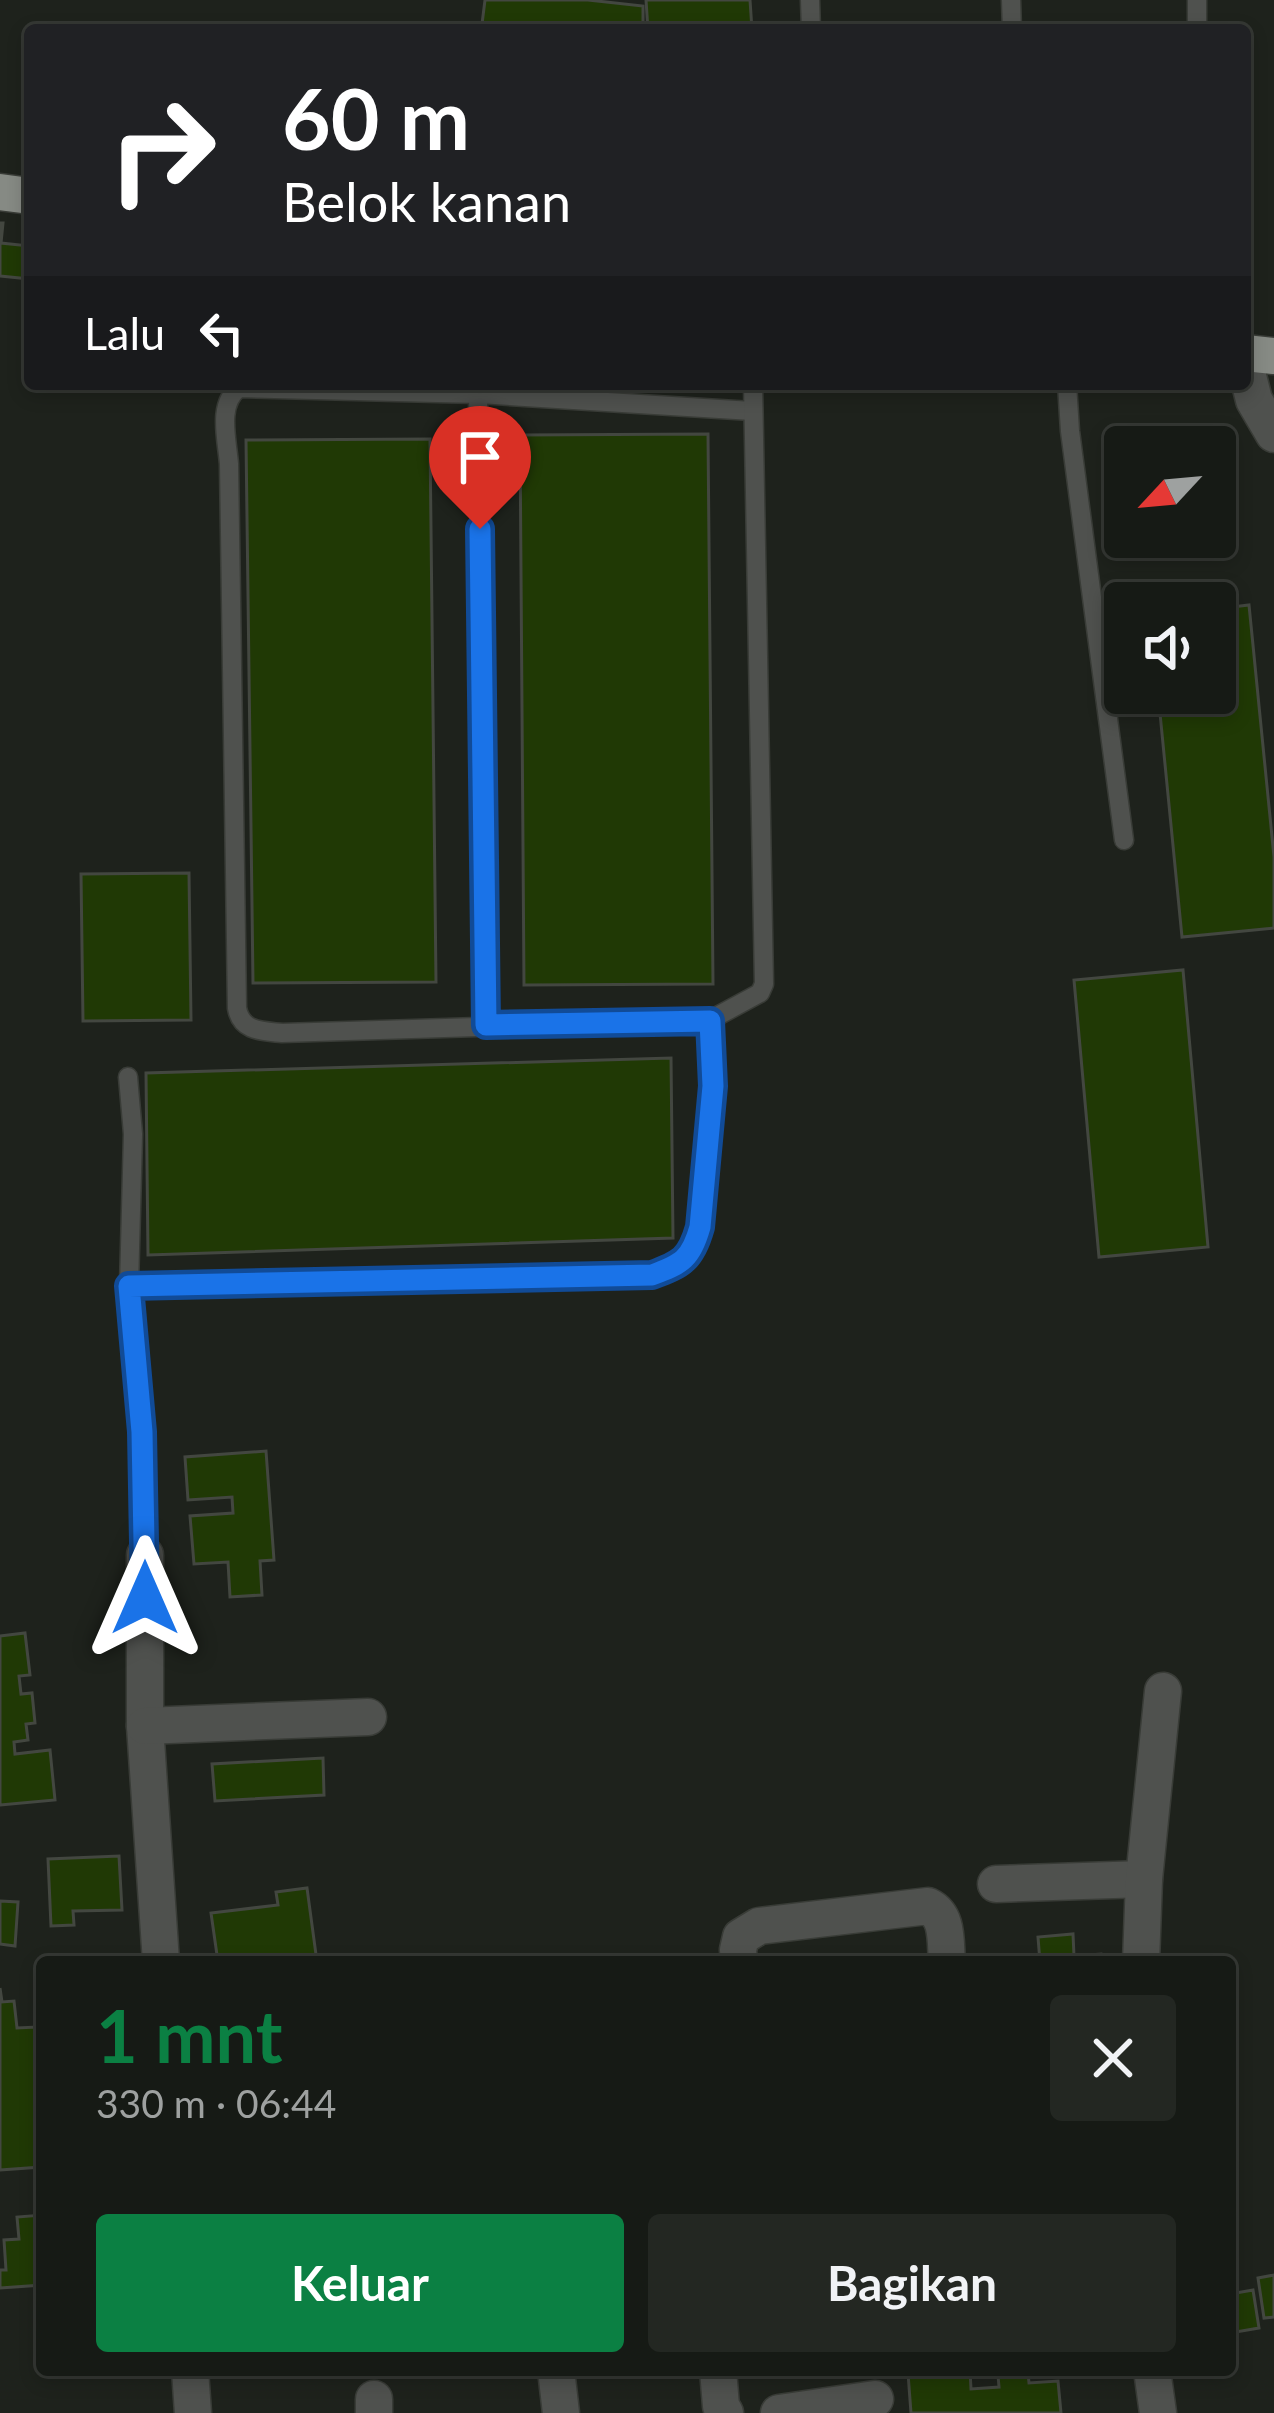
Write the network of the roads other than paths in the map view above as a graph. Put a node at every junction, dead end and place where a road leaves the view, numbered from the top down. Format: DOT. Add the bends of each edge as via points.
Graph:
graph roads {
  1 [pos="1251,388"];
  2 [pos="236,390"];
  3 [pos="319,390"];
  4 [pos="753,390"];
  5 [pos="1067,390"];
  6 [pos="478,394"];
  7 [pos="752,411"];
  8 [pos="1274,434"];
  9 [pos="1124,840"];
  10 [pos="710,1021"];
  11 [pos="486,1025"];
  12 [pos="128,1077"];
  13 [pos="129,1286"];
  14 [pos="146,1555"];
  15 [pos="1163,1691"];
  16 [pos="368,1717"];
  17 [pos="145,1726"];
  18 [pos="1144,1879"];
  19 [pos="996,1884"];
  20 [pos="161,1956"];
  21 [pos="738,1956"];
  22 [pos="946,1956"];
  23 [pos="1141,1956"];
  24 [pos="190,2376"];
  25 [pos="557,2376"];
  26 [pos="718,2376"];
  27 [pos="1153,2376"];
  28 [pos="875,2394"];
  29 [pos="193,2413"];
  30 [pos="561,2413"];
  31 [pos="725,2413"];
  32 [pos="779,2413"];
  33 [pos="1158,2413"];
  1 -- 8 [label="street"];
  2 -- 11 [label="lane" via="225,411 239,1017 247,1027 282,1033"];
  3 -- 6 [label="lane"];
  4 -- 7 [label="lane"];
  5 -- 9 [label="lane"];
  6 -- 7 [label="lane"];
  6 -- 11 [label="lane"];
  7 -- 10 [label="lane" via="764,984"];
  10 -- 11 [label="lane"];
  10 -- 13 [label="lane" via="713,1086 700,1227 678,1265 652,1275"];
  12 -- 13 [label="lane"];
  13 -- 14 [label="lane"];
  14 -- 17 [label="street"];
  15 -- 18 [label="street"];
  16 -- 17 [label="street"];
  17 -- 20 [label="street"];
  18 -- 19 [label="street"];
  18 -- 23 [label="street"];
  21 -- 22 [label="street" via="742,1936 759,1925 928,1906 943,1920"];
  24 -- 29 [label="street"];
  25 -- 30 [label="street"];
  26 -- 31 [label="street"];
  27 -- 33 [label="street"];
  28 -- 32 [label="street"];
}
